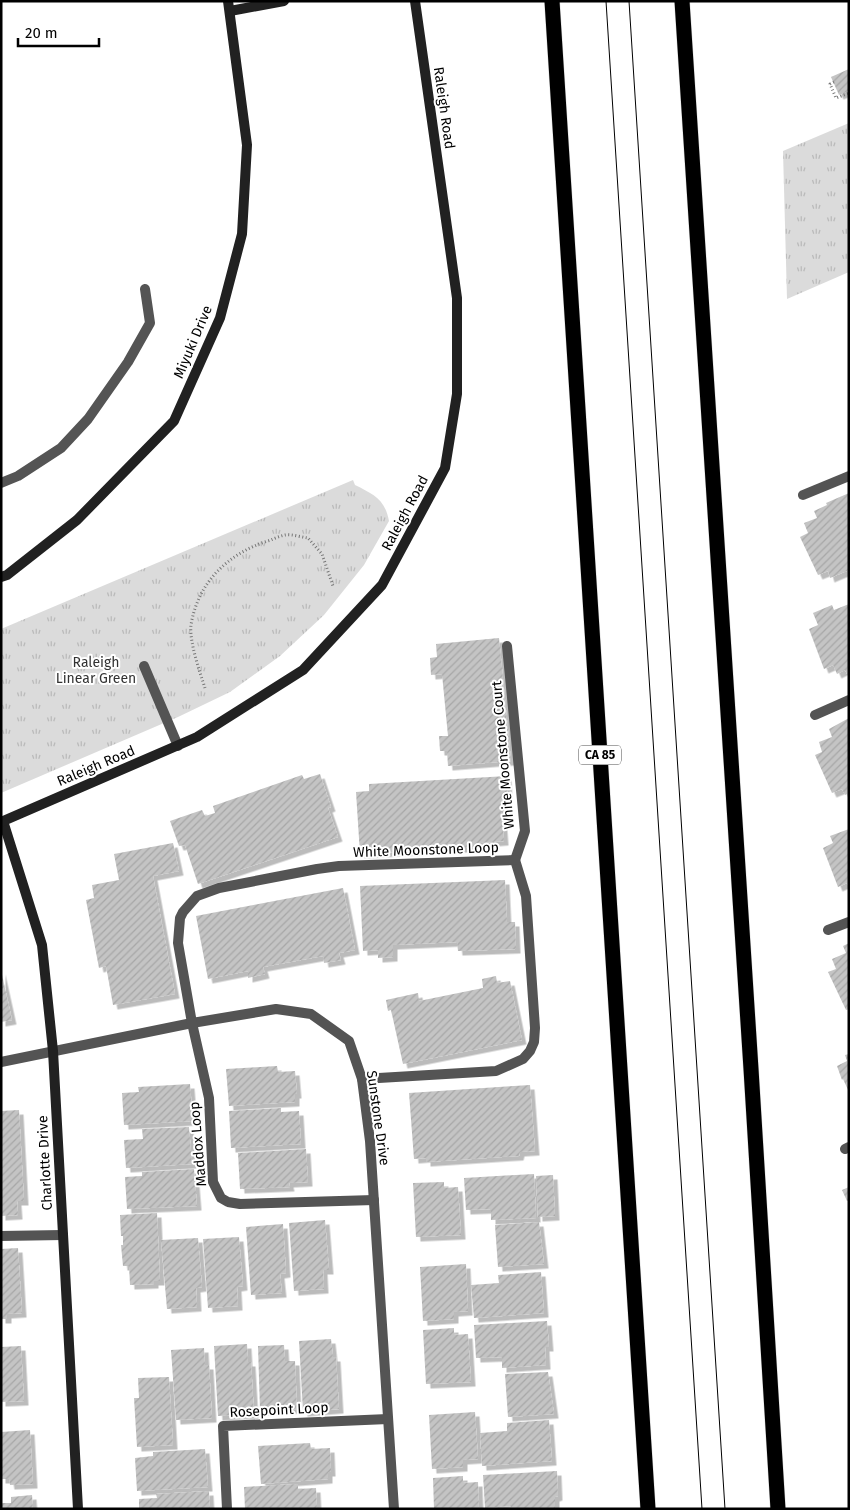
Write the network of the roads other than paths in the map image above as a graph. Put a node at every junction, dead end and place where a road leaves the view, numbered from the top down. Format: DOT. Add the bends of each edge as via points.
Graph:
graph roads {
  1 [pos="284,1"];
  2 [pos="415,1"];
  3 [pos="552,1"];
  4 [pos="682,1"];
  5 [pos="229,6"];
  6 [pos="145,289"];
  7 [pos="849,476"];
  8 [pos="1,483"];
  9 [pos="803,495"];
  10 [pos="1,577"];
  11 [pos="507,646"];
  12 [pos="144,666"];
  13 [pos="849,700"];
  14 [pos="815,715"];
  15 [pos="178,746"];
  16 [pos="2,822"];
  17 [pos="515,860"];
  18 [pos="849,922"];
  19 [pos="828,930"];
  20 [pos="192,1023"];
  21 [pos="53,1051"];
  22 [pos="1,1062"];
  23 [pos="362,1079"];
  24 [pos="374,1200"];
  25 [pos="63,1235"];
  26 [pos="1,1236"];
  27 [pos="388,1419"];
  28 [pos="78,1509"];
  29 [pos="227,1509"];
  30 [pos="394,1509"];
  31 [pos="648,1509"];
  32 [pos="778,1509"];
  1 -- 5 [label="street, Miyuki Drive"];
  2 -- 15 [label="street, Raleigh Road" via="457,298 457,394 445,468 382,586 303,670"];
  3 -- 31 [label="highway, CA 85"];
  4 -- 32 [label="highway"];
  5 -- 10 [label="street, Miyuki Drive" via="247,145 242,234 220,318 174,422 77,520"];
  6 -- 8 [label="street" via="150,323 128,362 88,419 61,448 18,476"];
  7 -- 9 [label="street"];
  11 -- 17 [label="street, White Moonstone Court" via="525,832"];
  12 -- 15 [label="street"];
  13 -- 14 [label="street"];
  15 -- 16 [label="street, Raleigh Road"];
  16 -- 21 [label="street, Charlotte Drive" via="42,945"];
  17 -- 20 [label="street, White Moonstone Loop" via="339,866 205,892 180,918 178,943"];
  17 -- 23 [label="street, White Moonstone Loop" via="527,905 535,1028 530,1051 523,1059 496,1070"];
  18 -- 19 [label="street"];
  20 -- 21 [label="street, Sunstone Drive"];
  20 -- 23 [label="street, Sunstone Drive" via="276,1009 311,1014 349,1041"];
  20 -- 24 [label="street, Maddox Loop" via="208,1098 213,1182 221,1198 240,1204"];
  21 -- 22 [label="street, Sunstone Drive"];
  21 -- 25 [label="street, Charlotte Drive"];
  23 -- 24 [label="street, Sunstone Drive"];
  24 -- 27 [label="street, Sunstone Drive"];
  25 -- 26 [label="street"];
  25 -- 28 [label="street, Charlotte Drive"];
  27 -- 29 [label="street, Rosepoint Loop" via="223,1426"];
  27 -- 30 [label="street, Sunstone Drive"];
}
